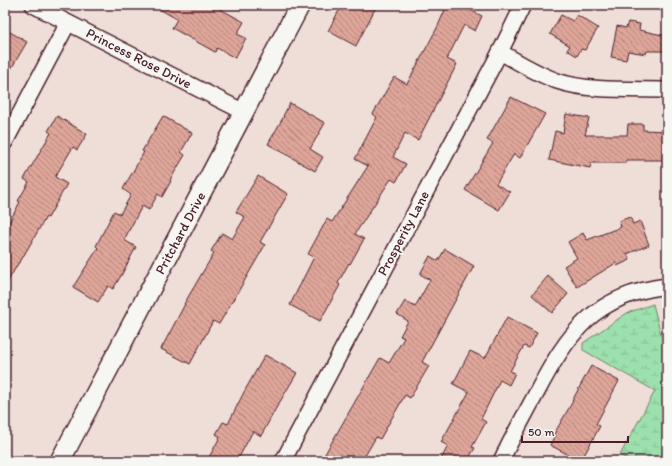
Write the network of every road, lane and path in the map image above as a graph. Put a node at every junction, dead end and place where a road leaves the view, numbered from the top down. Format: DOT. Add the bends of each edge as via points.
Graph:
graph roads {
  1 [pos="33,5"];
  2 [pos="300,5"];
  3 [pos="523,5"];
  4 [pos="68,22"];
  5 [pos="500,52"];
  6 [pos="667,90"];
  7 [pos="244,112"];
  8 [pos="5,142"];
  9 [pos="667,286"];
  10 [pos="64,460"];
  11 [pos="283,461"];
  12 [pos="501,461"];
  1 -- 4 [label="street, Princess Rose Drive"];
  2 -- 7 [label="street, Pritchard Drive"];
  3 -- 5 [label="street, Prosperity Lane"];
  4 -- 7 [label="street, Princess Rose Drive"];
  4 -- 8 [label="street"];
  5 -- 6 [label="street" via="548,77 568,84 599,88"];
  5 -- 11 [label="street, Prosperity Lane"];
  7 -- 10 [label="street, Pritchard Drive"];
  9 -- 12 [label="street" via="641,290 613,301 572,334 552,364"];
}
